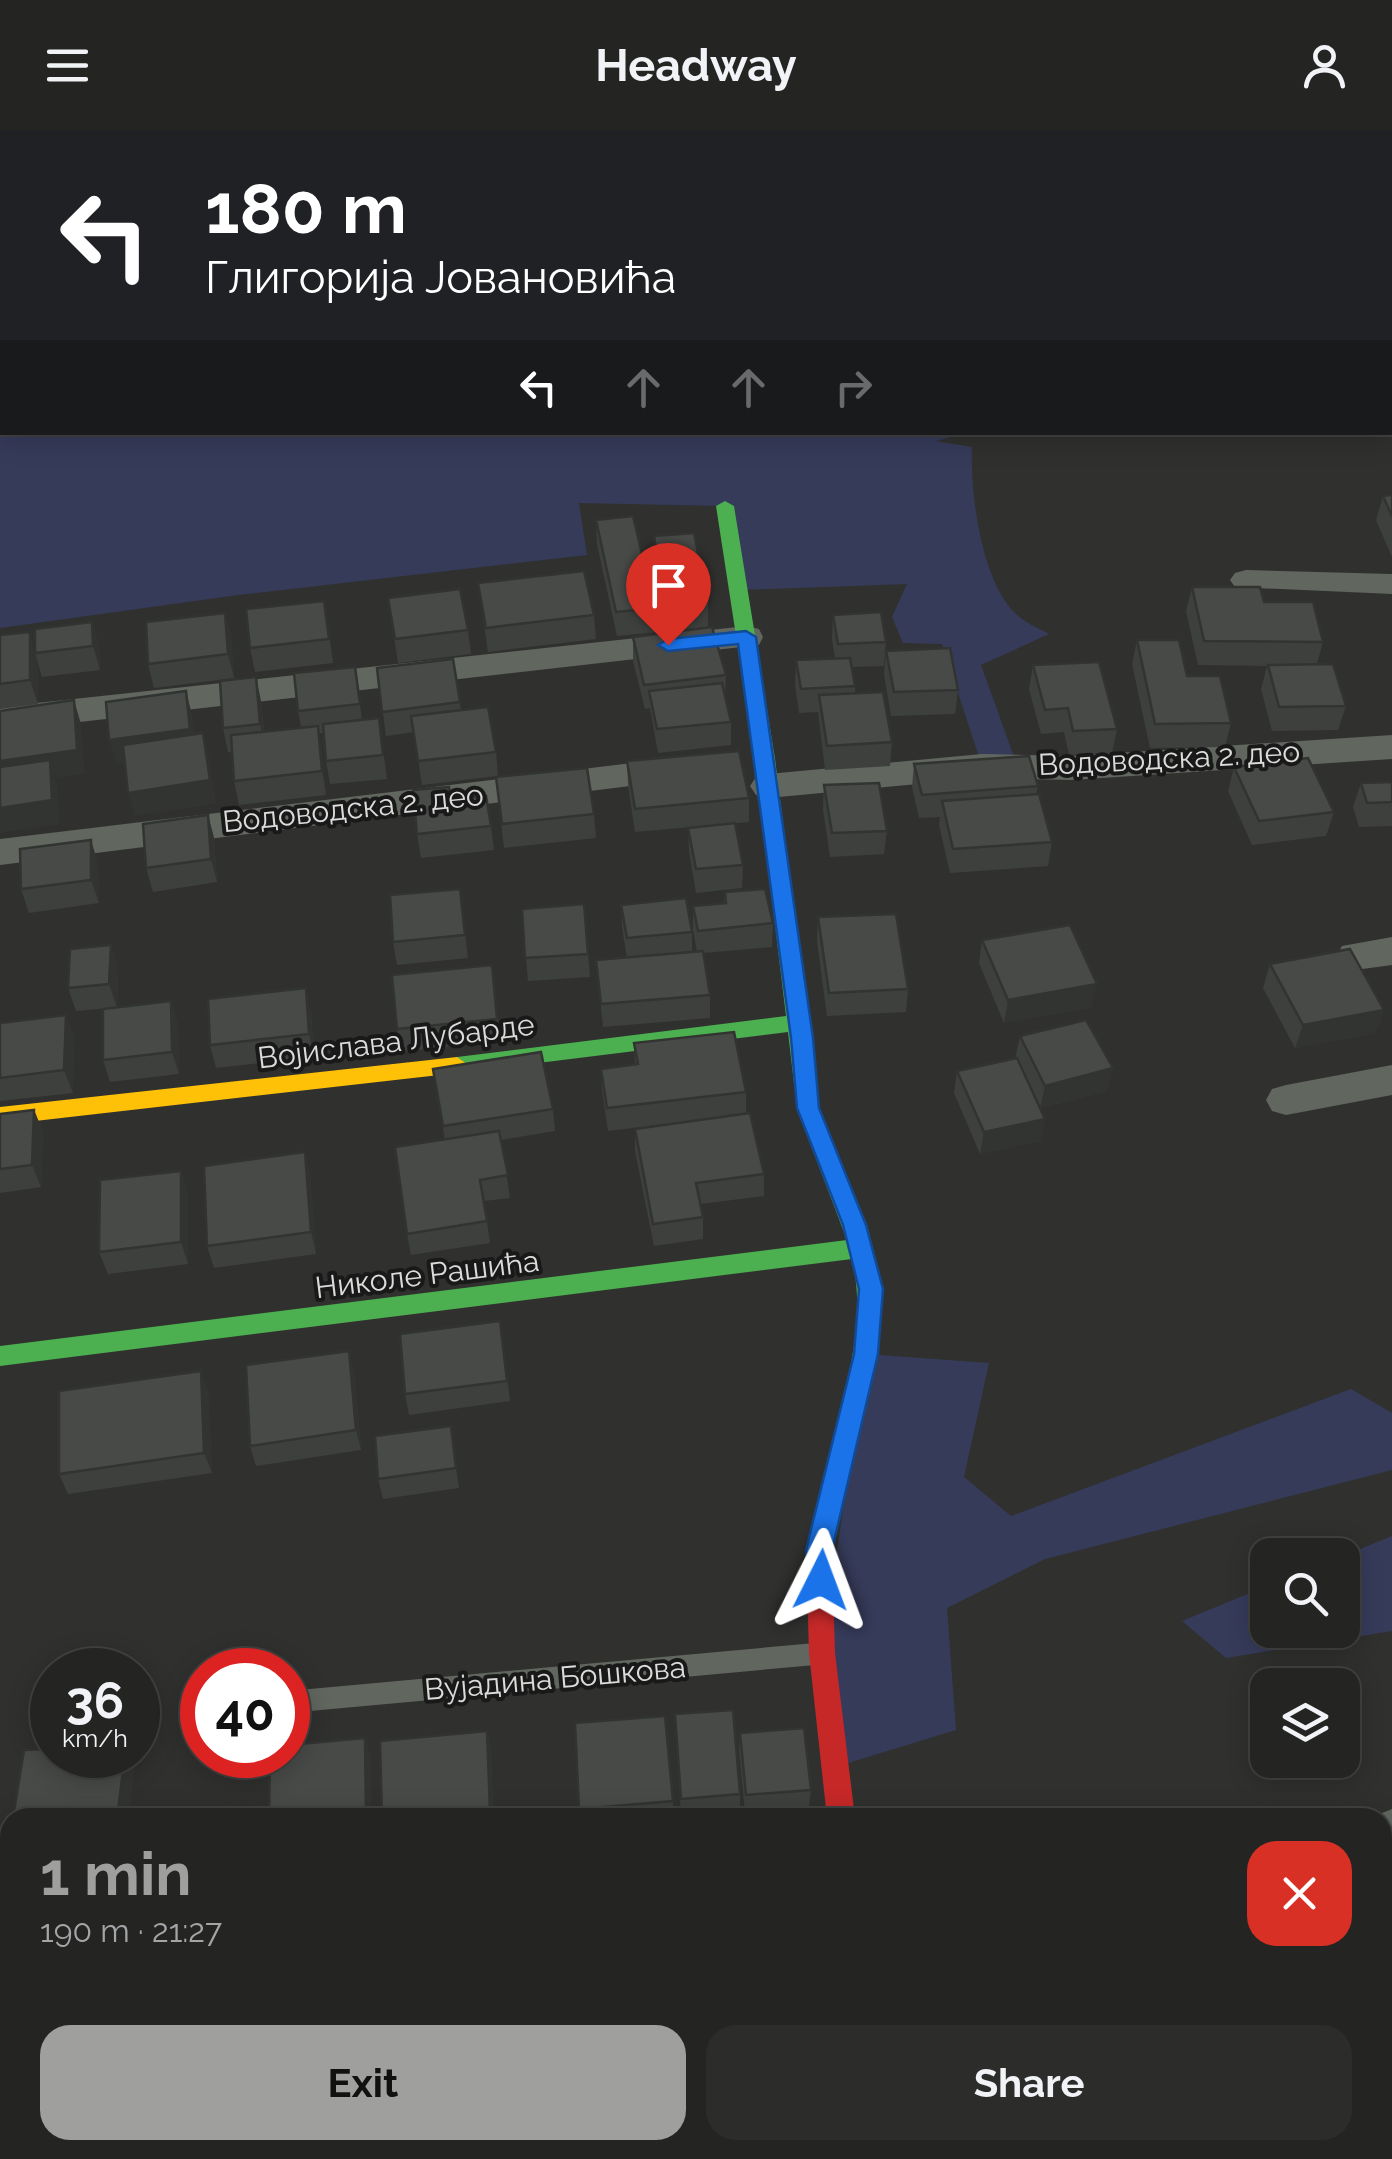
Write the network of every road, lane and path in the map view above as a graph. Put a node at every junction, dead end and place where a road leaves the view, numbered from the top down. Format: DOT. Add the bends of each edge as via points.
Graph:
graph roads {
  1 [pos="725,506"];
  2 [pos="1246,580"];
  3 [pos="1392,584"];
  4 [pos="746,637"];
  5 [pos="0,719"];
  6 [pos="1392,747"];
  7 [pos="767,772"];
  8 [pos="0,852"];
  9 [pos="800,1022"];
  10 [pos="1392,1080"];
  11 [pos="1286,1100"];
  12 [pos="0,1116"];
  13 [pos="862,1248"];
  14 [pos="0,1356"];
  15 [pos="822,1654"];
  16 [pos="310,1700"];
  17 [pos="840,1808"];
  1 -- 4 [label="street"];
  2 -- 3 [label="street"];
  4 -- 5 [label="street"];
  4 -- 7 [label="street"];
  6 -- 7 [label="street, Водоводска 2. део" via="1072,768"];
  7 -- 8 [label="street, Водоводска 2. део" via="717,765"];
  7 -- 9 [label="street"];
  9 -- 12 [label="street, Војислава Лубарде"];
  9 -- 13 [label="street" via="808,1108"];
  10 -- 11 [label="street"];
  13 -- 14 [label="street, Николе Рашића"];
  13 -- 15 [label="street" via="870,1321 819,1550"];
  15 -- 16 [label="lane, Вујадина Бошкова"];
  15 -- 17 [label="street"];
}
